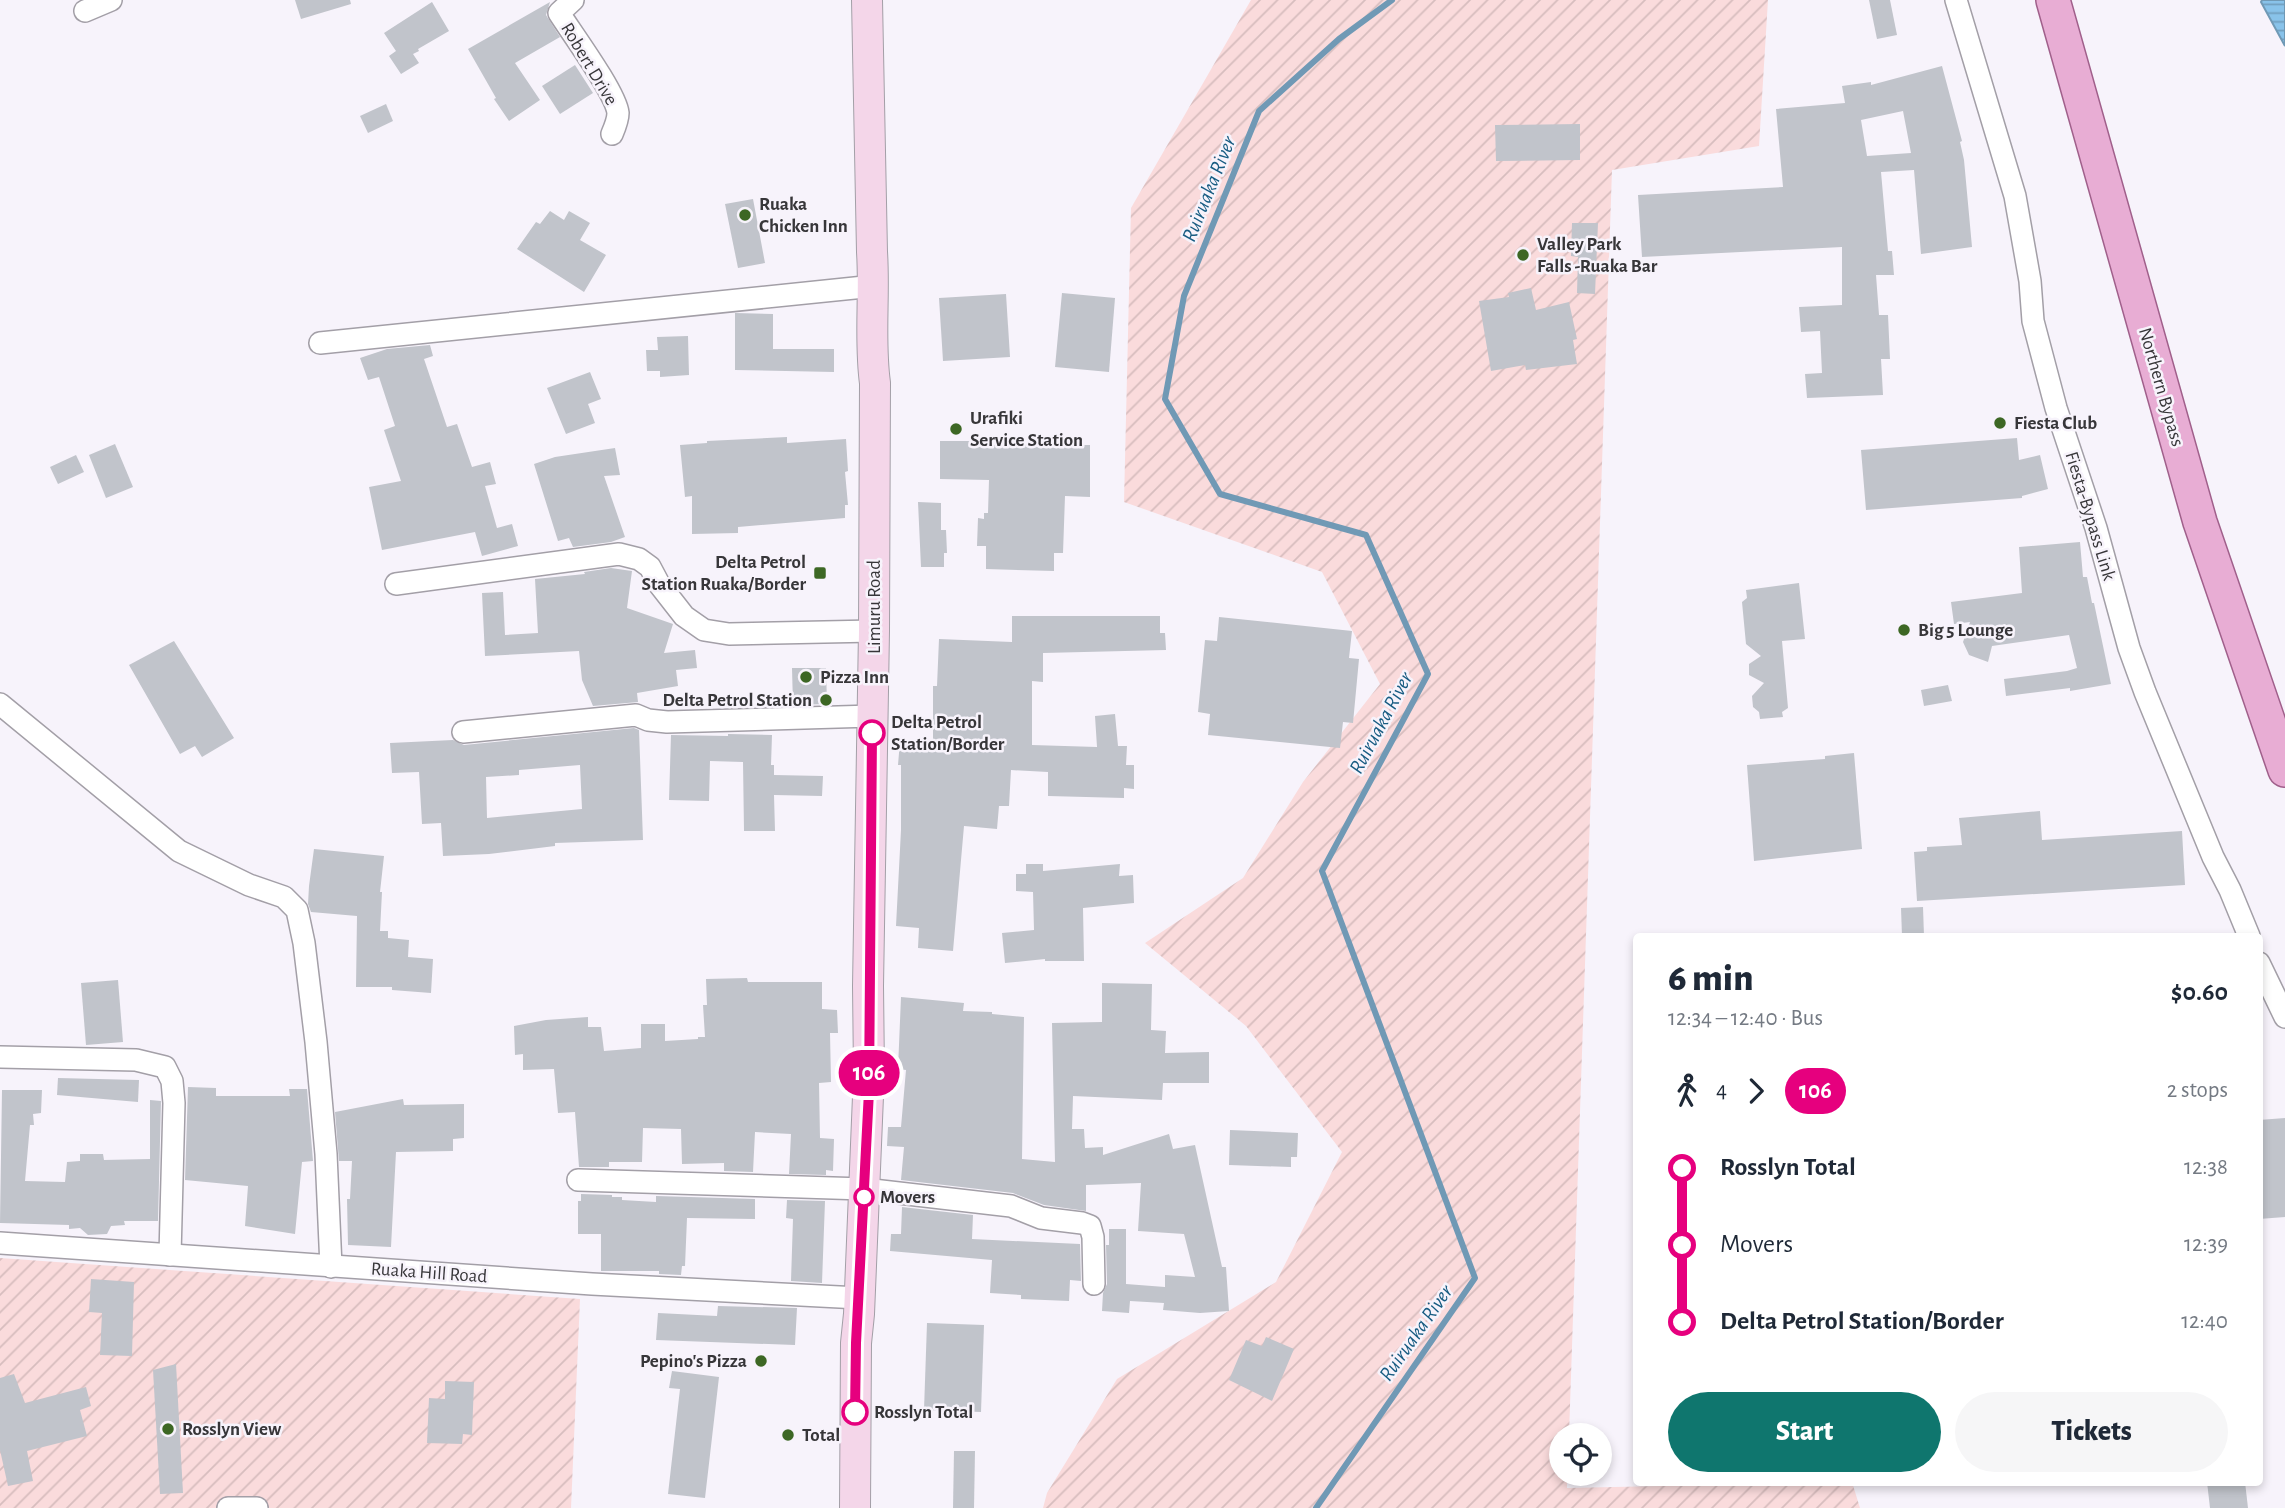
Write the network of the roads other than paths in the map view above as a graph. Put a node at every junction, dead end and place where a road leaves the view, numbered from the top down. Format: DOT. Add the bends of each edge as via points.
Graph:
graph roads {
  1 [pos="111,0"];
  2 [pos="867,0"];
  3 [pos="1956,0"];
  4 [pos="2053,0"];
  5 [pos="560,4"];
  6 [pos="85,11"];
  7 [pos="612,134"];
  8 [pos="874,285"];
  9 [pos="320,343"];
  10 [pos="396,583"];
  11 [pos="874,631"];
  12 [pos="0,704"];
  13 [pos="872,716"];
  14 [pos="463,732"];
  15 [pos="2285,770"];
  16 [pos="2248,933"];
  17 [pos="2263,971"];
  18 [pos="2285,1017"];
  19 [pos="0,1057"];
  20 [pos="578,1180"];
  21 [pos="864,1189"];
  22 [pos="0,1243"];
  23 [pos="170,1255"];
  24 [pos="331,1267"];
  25 [pos="1094,1284"];
  26 [pos="859,1298"];
  27 [pos="228,1508"];
  28 [pos="257,1508"];
  29 [pos="855,1508"];
  1 -- 6 [label="street"];
  2 -- 8 [label="main road, Limuru Road"];
  3 -- 16 [label="street, Fiesta-Bypass Link" via="2015,196 2034,321 2053,396 2129,648"];
  4 -- 15 [label="main road, Northern Bypass" via="2200,522"];
  5 -- 7 [label="street, Robert Drive" via="614,102 618,112"];
  8 -- 9 [label="street"];
  8 -- 11 [label="main road, Limuru Road"];
  10 -- 11 [label="street" via="619,554 650,567 684,616 704,630 729,634"];
  11 -- 13 [label="main road, Limuru Road"];
  12 -- 24 [label="street" via="179,851 284,897 297,910 316,1042"];
  13 -- 14 [label="street" via="667,723 636,715"];
  13 -- 21 [label="main road, Limuru Road"];
  17 -- 18 [label="street"];
  19 -- 23 [label="street" via="136,1060 165,1067 174,1103"];
  20 -- 21 [label="street"];
  21 -- 25 [label="street" via="1011,1206 1041,1218 1090,1226"];
  21 -- 26 [label="main road, Limuru Road"];
  22 -- 23 [label="street, Ruaka Hill Road"];
  23 -- 24 [label="street, Ruaka Hill Road"];
  24 -- 26 [label="street, Ruaka Hill Road"];
  26 -- 29 [label="main road, Limuru Road"];
  27 -- 28 [label="street"];
}
